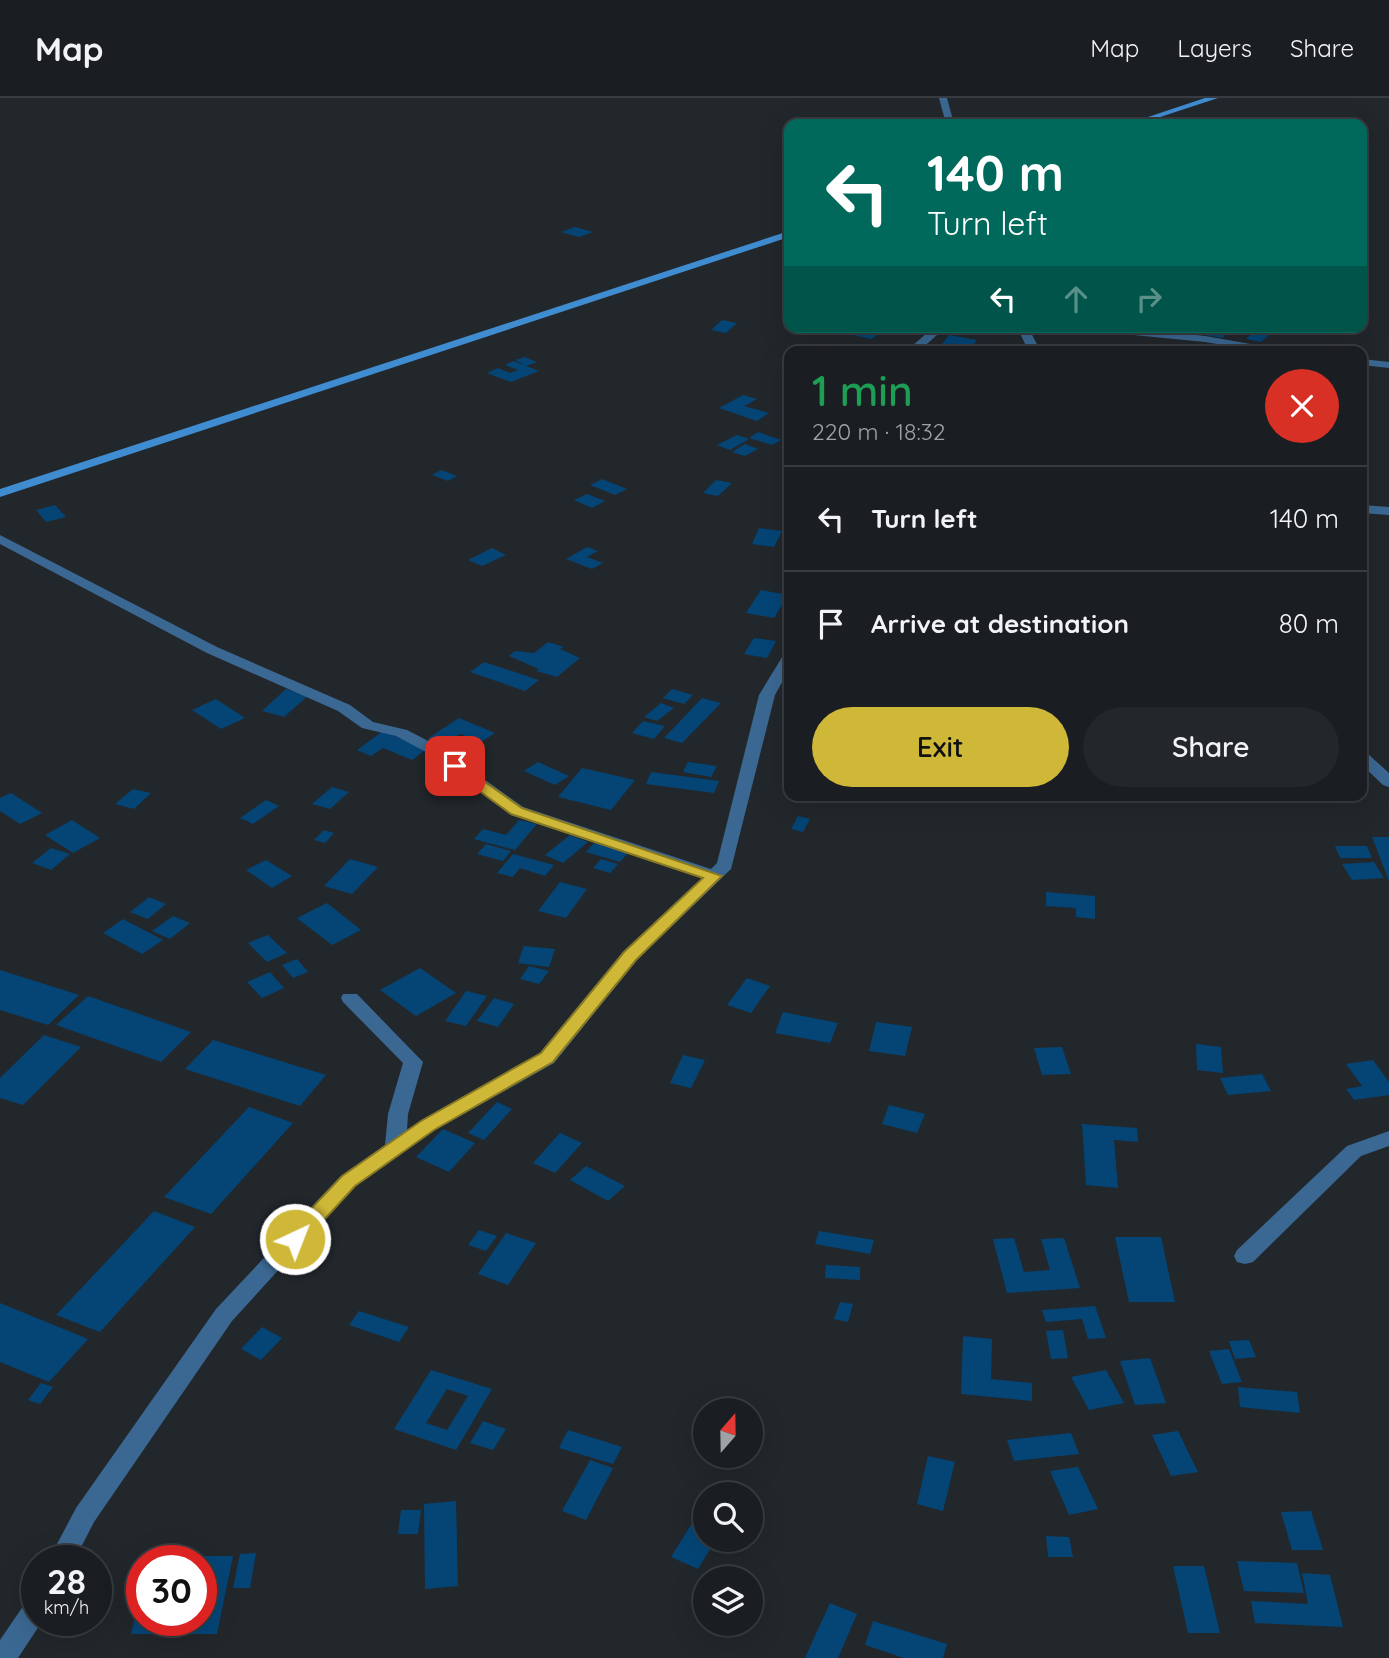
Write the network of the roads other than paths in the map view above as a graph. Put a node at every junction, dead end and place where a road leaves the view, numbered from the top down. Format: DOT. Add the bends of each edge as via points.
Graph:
graph roads {
  1 [pos="943,98"];
  2 [pos="1214,98"];
  3 [pos="949,119"];
  4 [pos="1147,119"];
  5 [pos="784,236"];
  6 [pos="934,333"];
  7 [pos="1144,333"];
  8 [pos="918,346"];
  9 [pos="1251,346"];
  10 [pos="1367,363"];
  11 [pos="1389,365"];
  12 [pos="0,493"];
  13 [pos="1367,509"];
  14 [pos="1389,511"];
  15 [pos="0,539"];
  16 [pos="784,666"];
  17 [pos="1367,762"];
  18 [pos="1389,782"];
  19 [pos="714,876"];
  20 [pos="350,998"];
  21 [pos="1389,1138"];
  22 [pos="395,1149"];
  23 [pos="1245,1256"];
  24 [pos="69,1545"];
  25 [pos="21,1631"];
  26 [pos="3,1658"];
  1 -- 3 [label="street"];
  2 -- 4 [label="street"];
  5 -- 12 [label="street"];
  6 -- 8 [label="street"];
  7 -- 9 [label="street"];
  10 -- 11 [label="street"];
  13 -- 14 [label="street"];
  15 -- 19 [label="street" via="212,650 344,708 368,725 401,733 432,749 517,811"];
  16 -- 19 [label="street" via="768,695 725,865"];
  17 -- 18 [label="street"];
  19 -- 22 [label="street" via="630,956 547,1058 428,1125"];
  20 -- 22 [label="street" via="413,1062 398,1114"];
  21 -- 23 [label="street" via="1354,1151"];
  22 -- 24 [label="street" via="348,1181 224,1315 85,1515"];
  25 -- 26 [label="street"];
}
